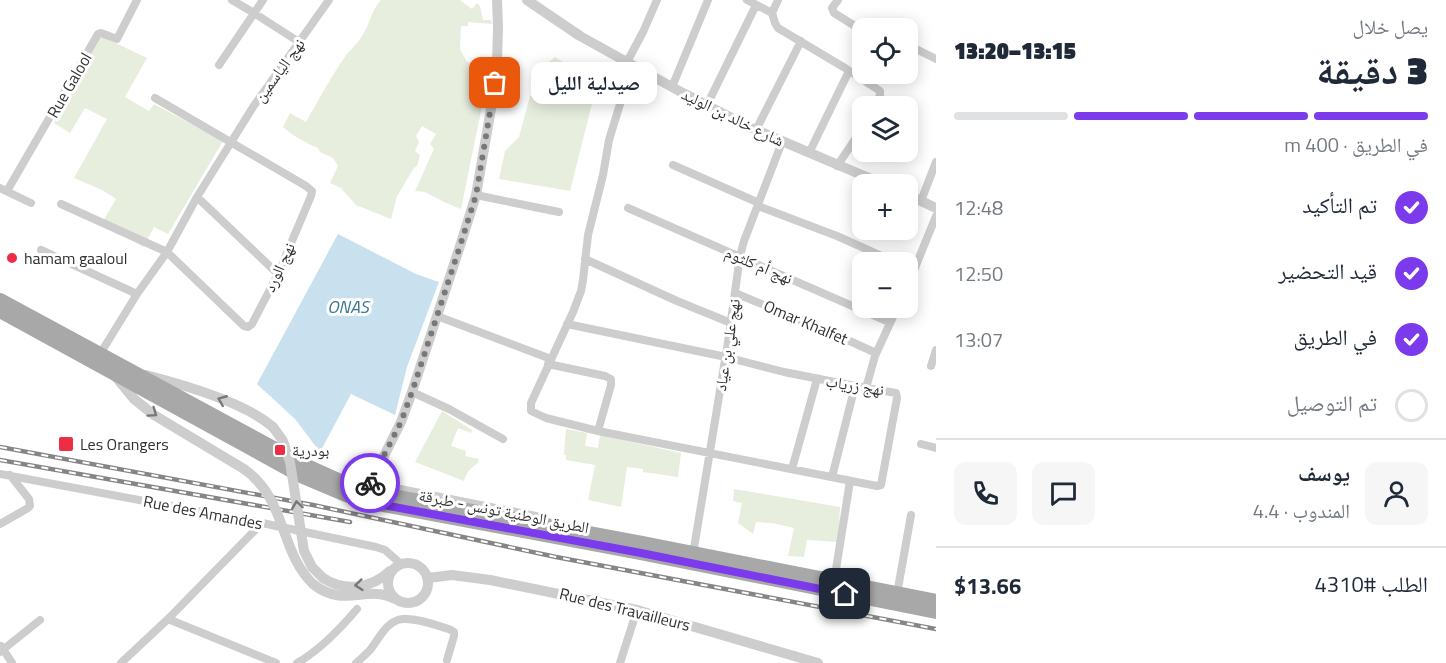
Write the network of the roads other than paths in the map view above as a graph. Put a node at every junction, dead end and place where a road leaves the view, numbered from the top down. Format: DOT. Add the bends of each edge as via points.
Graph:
graph roads {
  1 [pos="137,0"];
  2 [pos="232,0"];
  3 [pos="263,0"];
  4 [pos="329,0"];
  5 [pos="497,0"];
  6 [pos="527,0"];
  7 [pos="657,0"];
  8 [pos="708,0"];
  9 [pos="747,0"];
  10 [pos="778,0"];
  11 [pos="838,0"];
  12 [pos="756,5"];
  13 [pos="254,12"];
  14 [pos="772,13"];
  15 [pos="852,24"];
  16 [pos="801,41"];
  17 [pos="299,42"];
  18 [pos="918,50"];
  19 [pos="936,59"];
  20 [pos="630,63"];
  21 [pos="219,65"];
  22 [pos="849,71"];
  23 [pos="852,73"];
  24 [pos="869,84"];
  25 [pos="672,87"];
  26 [pos="879,96"];
  27 [pos="155,98"];
  28 [pos="706,105"];
  29 [pos="756,130"];
  30 [pos="230,141"];
  31 [pos="782,142"];
  32 [pos="852,144"];
  33 [pos="809,153"];
  34 [pos="936,162"];
  35 [pos="673,165"];
  36 [pos="837,166"];
  37 [pos="857,174"];
  38 [pos="3,189"];
  39 [pos="476,195"];
  40 [pos="197,197"];
  41 [pos="918,200"];
  42 [pos="921,201"];
  43 [pos="31,203"];
  44 [pos="61,204"];
  45 [pos="758,204"];
  46 [pos="628,208"];
  47 [pos="936,208"];
  48 [pos="559,212"];
  49 [pos="936,216"];
  50 [pos="41,250"];
  51 [pos="167,252"];
  52 [pos="873,252"];
  53 [pos="918,254"];
  54 [pos="740,256"];
  55 [pos="585,259"];
  56 [pos="278,274"];
  57 [pos="735,292"];
  58 [pos="137,294"];
  59 [pos="0,300"];
  60 [pos="0,311"];
  61 [pos="437,316"];
  62 [pos="892,318"];
  63 [pos="890,322"];
  64 [pos="731,323"];
  65 [pos="567,324"];
  66 [pos="936,350"];
  67 [pos="876,353"];
  68 [pos="100,354"];
  69 [pos="726,357"];
  70 [pos="550,361"];
  71 [pos="931,366"];
  72 [pos="126,369"];
  73 [pos="112,372"];
  74 [pos="817,379"];
  75 [pos="855,386"];
  76 [pos="867,388"];
  77 [pos="412,392"];
  78 [pos="598,431"];
  79 [pos="503,439"];
  80 [pos="921,444"];
  81 [pos="936,448"];
  82 [pos="710,454"];
  83 [pos="792,469"];
  84 [pos="0,474"];
  85 [pos="10,476"];
  86 [pos="832,477"];
  87 [pos="850,481"];
  88 [pos="366,492"];
  89 [pos="911,515"];
  90 [pos="262,523"];
  91 [pos="0,524"];
  92 [pos="694,551"];
  93 [pos="397,566"];
  94 [pos="428,578"];
  95 [pos="834,580"];
  96 [pos="897,592"];
  97 [pos="396,599"];
  98 [pos="936,599"];
  99 [pos="357,609"];
  100 [pos="637,610"];
  101 [pos="936,612"];
  102 [pos="168,619"];
  103 [pos="40,620"];
  104 [pos="1,648"];
  105 [pos="447,660"];
  106 [pos="12,663"];
  107 [pos="121,663"];
  108 [pos="276,663"];
  109 [pos="297,663"];
  110 [pos="356,663"];
  111 [pos="620,663"];
  112 [pos="818,663"];
  1 -- 38 [label="street, Rue Galool" via="117,39 98,34"];
  2 -- 13 [label="street"];
  3 -- 13 [label="street"];
  4 -- 17 [label="street, نهج الياسمين"];
  5 -- 39 [label="street" via="497,64"];
  6 -- 20 [label="street, شارع خالد بن الوليد" via="580,36"];
  7 -- 20 [label="street"];
  8 -- 25 [label="street"];
  9 -- 12 [label="street"];
  10 -- 14 [label="street"];
  11 -- 15 [label="street" via="833,11"];
  12 -- 14 [label="street"];
  12 -- 28 [label="street"];
  13 -- 17 [label="street"];
  13 -- 21 [label="street"];
  14 -- 16 [label="street" via="778,27"];
  16 -- 22 [label="street"];
  16 -- 29 [label="street"];
  17 -- 30 [label="street, نهج الياسمين"];
  18 -- 19 [label="street"];
  20 -- 25 [label="street, شارع خالد بن الوليد"];
  20 -- 55 [label="street" via="612,126"];
  22 -- 23 [label="street"];
  22 -- 33 [label="street"];
  24 -- 26 [label="street"];
  25 -- 28 [label="street, شارع خالد بن الوليد"];
  27 -- 30 [label="street"];
  28 -- 29 [label="street, شارع خالد بن الوليد"];
  29 -- 31 [label="street, شارع خالد بن الوليد"];
  30 -- 40 [label="street, نهج الياسمين"];
  30 -- 56 [label="street, نهج الورد" via="312,191"];
  31 -- 33 [label="street, شارع خالد بن الوليد"];
  31 -- 45 [label="street, نهج علي بن عياد"];
  32 -- 36 [label="street"];
  33 -- 36 [label="street, شارع خالد بن الوليد"];
  34 -- 42 [label="street"];
  35 -- 45 [label="street"];
  36 -- 37 [label="street, شارع خالد بن الوليد"];
  38 -- 43 [label="street"];
  39 -- 48 [label="street"];
  39 -- 61 [label="street"];
  40 -- 51 [label="street, نهج الياسمين"];
  40 -- 56 [label="street"];
  41 -- 42 [label="street"];
  42 -- 47 [label="street"];
  44 -- 51 [label="street"];
  45 -- 52 [label="street"];
  45 -- 54 [label="street, نهج علي بن عياد"];
  46 -- 54 [label="street, نهج أم كلثوم"];
  49 -- 53 [label="street"];
  50 -- 58 [label="street"];
  51 -- 56 [label="street, نهج الورد" via="246,327 252,324"];
  51 -- 58 [label="street, نهج الياسمين"];
  54 -- 57 [label="street, نهج علي بن عياد"];
  54 -- 63 [label="street, نهج أم كلثوم"];
  55 -- 64 [label="street"];
  55 -- 65 [label="street" via="582,285"];
  57 -- 64 [label="street, نهج علي بن عياد"];
  57 -- 67 [label="street, Omar Khalfet"];
  58 -- 68 [label="street, نهج الياسمين"];
  59 -- 68 [label="main road, الطريق الوطنية تونس - طبرقة"];
  60 -- 73 [label="main road, الطريق الوطنية تونس - طبرقة"];
  61 -- 70 [label="street"];
  61 -- 77 [label="street"];
  62 -- 63 [label="street"];
  63 -- 67 [label="street"];
  64 -- 69 [label="street, نهج علي بن عياد"];
  65 -- 69 [label="street, نهج زرياب"];
  65 -- 70 [label="street"];
  66 -- 71 [label="street"];
  67 -- 76 [label="street"];
  68 -- 72 [label="main road, الطريق الوطنية تونس - طبرقة"];
  69 -- 74 [label="street, نهج زرياب"];
  69 -- 82 [label="street, نهج علي بن عياد"];
  70 -- 78 [label="street" via="610,379"];
  70 -- 78 [label="street" via="531,411"];
  72 -- 88 [label="main road, الطريق الوطنية تونس - طبرقة" via="307,466"];
  93 -- 72 [label="street, one-way, bridge" via="379,580 361,586 340,586 323,578 304,551 290,462 273,427 255,414 202,392"];
  73 -- 88 [label="main road, الطريق الوطنية تونس - طبرقة" via="301,476 346,495"];
  73 -- 97 [label="street, one-way, bridge" via="134,399 154,415 256,479 269,494 302,573 323,592 336,596 379,594"];
  74 -- 75 [label="street, نهج زرياب"];
  74 -- 83 [label="street"];
  75 -- 76 [label="street, نهج زرياب"];
  75 -- 86 [label="street"];
  76 -- 87 [label="street, نهج زرياب" via="897,394 882,483 877,486"];
  77 -- 79 [label="street"];
  77 -- 88 [label="street"];
  78 -- 82 [label="street"];
  80 -- 81 [label="street"];
  82 -- 83 [label="street"];
  82 -- 92 [label="street, نهج علي بن عياد"];
  83 -- 86 [label="street"];
  84 -- 85 [label="street, Rue des Amandes"];
  85 -- 90 [label="street, Rue des Amandes"];
  85 -- 91 [label="street" via="29,499 30,506"];
  86 -- 87 [label="street"];
  87 -- 95 [label="street"];
  88 -- 92 [label="main road, الطريق الوطنية تونس - طبرقة"];
  88 -- 101 [label="main road, الطريق الوطنية تونس - طبرقة" via="641,553"];
  89 -- 96 [label="street"];
  90 -- 93 [label="street, Rue des Amandes" via="376,547 385,550"];
  90 -- 102 [label="street"];
  92 -- 95 [label="main road, الطريق الوطنية تونس - طبرقة"];
  93 -- 94 [label="street" via="405,562 415,564"];
  93 -- 97 [label="street" via="388,578 388,588"];
  94 -- 97 [label="street" via="426,592 415,602"];
  94 -- 100 [label="street, Rue des Travailleurs" via="479,578"];
  95 -- 96 [label="main road, الطريق الوطنية تونس - طبرقة"];
  96 -- 98 [label="main road, الطريق الوطنية تونس - طبرقة"];
  99 -- 109 [label="street" via="318,649"];
  100 -- 111 [label="street"];
  100 -- 112 [label="street, Rue des Travailleurs"];
  102 -- 107 [label="street"];
  102 -- 108 [label="street"];
  103 -- 104 [label="street"];
  104 -- 106 [label="street"];
  105 -- 110 [label="street" via="454,632 403,619 389,625"];
}
